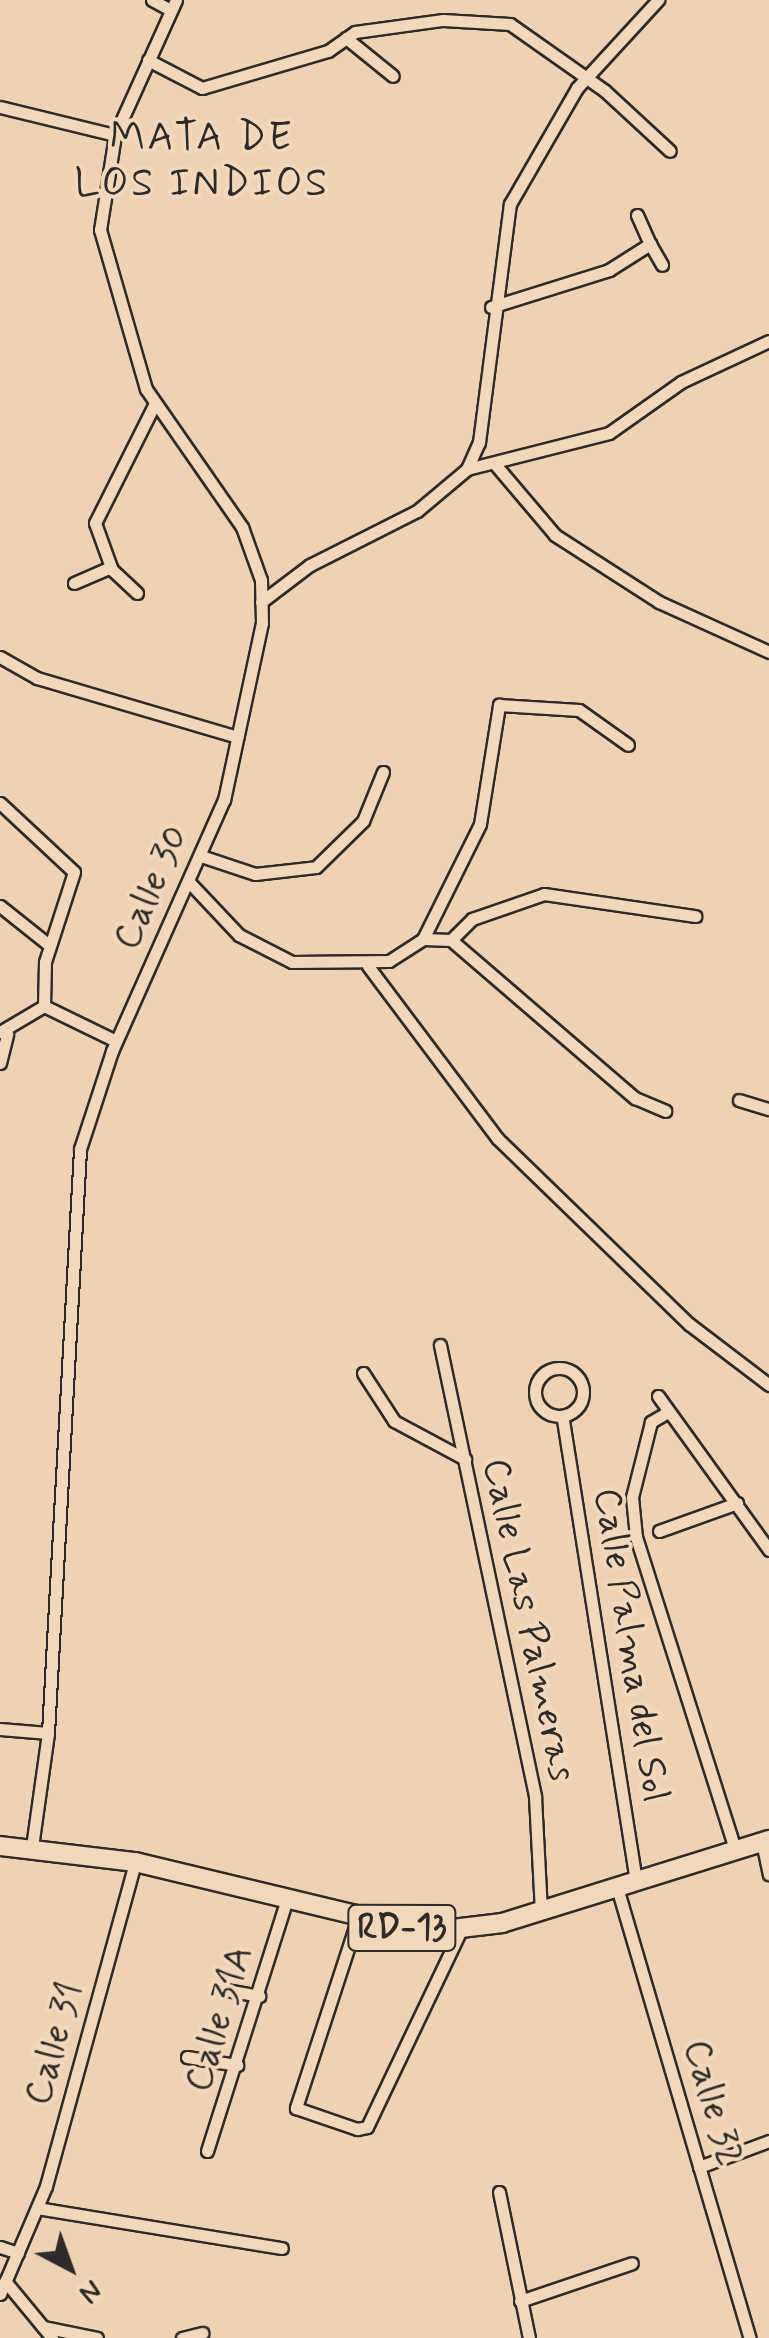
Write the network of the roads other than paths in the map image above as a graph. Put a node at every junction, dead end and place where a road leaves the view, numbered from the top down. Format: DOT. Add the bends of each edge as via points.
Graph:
graph roads {
  1 [pos="152,0"];
  2 [pos="658,0"];
  3 [pos="174,5"];
  4 [pos="346,38"];
  5 [pos="148,60"];
  6 [pos="393,76"];
  7 [pos="583,81"];
  8 [pos="0,107"];
  9 [pos="116,135"];
  10 [pos="670,151"];
  11 [pos="638,215"];
  12 [pos="650,244"];
  13 [pos="662,265"];
  14 [pos="491,307"];
  15 [pos="769,341"];
  16 [pos="155,403"];
  17 [pos="494,463"];
  18 [pos="467,469"];
  19 [pos="111,567"];
  20 [pos="74,583"];
  21 [pos="136,593"];
  22 [pos="262,602"];
  23 [pos="769,652"];
  24 [pos="0,657"];
  25 [pos="238,737"];
  26 [pos="628,745"];
  27 [pos="383,772"];
  28 [pos="0,803"];
  29 [pos="200,856"];
  30 [pos="188,882"];
  31 [pos="0,906"];
  32 [pos="695,916"];
  33 [pos="422,939"];
  34 [pos="451,940"];
  35 [pos="49,946"];
  36 [pos="368,966"];
  37 [pos="44,1006"];
  38 [pos="3,1033"];
  39 [pos="116,1041"];
  40 [pos="0,1063"];
  41 [pos="739,1100"];
  42 [pos="769,1110"];
  43 [pos="665,1112"];
  44 [pos="440,1345"];
  45 [pos="364,1374"];
  46 [pos="769,1385"];
  47 [pos="658,1396"];
  48 [pos="668,1412"];
  49 [pos="563,1420"];
  50 [pos="465,1459"];
  51 [pos="738,1503"];
  52 [pos="659,1531"];
  53 [pos="769,1550"];
  54 [pos="0,1730"];
  55 [pos="48,1733"];
  56 [pos="766,1841"];
  57 [pos="0,1846"];
  58 [pos="32,1847"];
  59 [pos="735,1849"];
  60 [pos="135,1862"];
  61 [pos="769,1874"];
  62 [pos="636,1879"];
  63 [pos="616,1884"];
  64 [pos="286,1902"];
  65 [pos="541,1910"];
  66 [pos="357,1920"];
  67 [pos="461,1930"];
  68 [pos="220,1989"];
  69 [pos="259,1996"];
  70 [pos="187,2057"];
  71 [pos="237,2065"];
  72 [pos="769,2141"];
  73 [pos="207,2151"];
  74 [pos="700,2166"];
  75 [pos="500,2192"];
  76 [pos="37,2208"];
  77 [pos="0,2247"];
  78 [pos="282,2248"];
  79 [pos="18,2253"];
  80 [pos="632,2263"];
  81 [pos="5,2281"];
  82 [pos="0,2294"];
  83 [pos="520,2301"];
  84 [pos="47,2333"];
  85 [pos="202,2334"];
  86 [pos="96,2338"];
  87 [pos="182,2338"];
  88 [pos="529,2338"];
  89 [pos="750,2338"];
  1 -- 3 [label="street"];
  2 -- 7 [label="street"];
  3 -- 5 [label="street, Calle 30"];
  4 -- 5 [label="street" via="202,88"];
  4 -- 6 [label="street"];
  4 -- 7 [label="street" via="443,20 510,24"];
  5 -- 9 [label="street, Calle 30"];
  7 -- 10 [label="street"];
  7 -- 14 [label="street" via="510,204"];
  8 -- 9 [label="street"];
  9 -- 16 [label="street, Calle 30" via="100,230 106,271"];
  11 -- 12 [label="street"];
  12 -- 13 [label="street"];
  12 -- 14 [label="street" via="609,270"];
  14 -- 18 [label="street" via="478,442"];
  15 -- 17 [label="street" via="681,382 609,432"];
  16 -- 19 [label="street" via="94,523"];
  16 -- 22 [label="street, Calle 30" via="242,527"];
  17 -- 18 [label="street"];
  17 -- 23 [label="street" via="555,535 659,602"];
  18 -- 22 [label="street" via="417,511 310,565"];
  19 -- 20 [label="street"];
  19 -- 21 [label="street"];
  22 -- 25 [label="street, Calle 30"];
  24 -- 25 [label="street" via="37,678"];
  25 -- 29 [label="street, Calle 30"];
  26 -- 33 [label="street" via="561,704 499,705 480,824"];
  27 -- 29 [label="street" via="362,822 316,867 255,874"];
  28 -- 35 [label="street" via="74,872"];
  29 -- 30 [label="street, Calle 30"];
  30 -- 36 [label="street" via="228,927 292,962"];
  30 -- 39 [label="street, Calle 30"];
  31 -- 35 [label="street"];
  32 -- 34 [label="street" via="544,894 472,919"];
  33 -- 34 [label="street"];
  33 -- 36 [label="street"];
  34 -- 43 [label="street" via="635,1098"];
  35 -- 37 [label="street"];
  36 -- 46 [label="street" via="452,1088 654,1288"];
  37 -- 38 [label="street"];
  37 -- 39 [label="street"];
  38 -- 40 [label="street"];
  39 -- 55 [label="street, Calle 30" via="89,1112 75,1195"];
  41 -- 42 [label="street"];
  44 -- 50 [label="street, Calle Las Palmeras"];
  45 -- 50 [label="street" via="394,1421"];
  47 -- 48 [label="street"];
  48 -- 51 [label="street"];
  48 -- 59 [label="street" via="651,1422 632,1497 636,1537"];
  49 -- 49 [label="street" via="580,1381 560,1364 538,1393 542,1410"];
  49 -- 62 [label="street, Calle Palma del Sol"];
  50 -- 65 [label="street, Calle Las Palmeras" via="532,1779"];
  51 -- 52 [label="street"];
  51 -- 53 [label="street"];
  54 -- 55 [label="street"];
  55 -- 58 [label="street, Calle 30"];
  56 -- 59 [label="main road, RD-13"];
  56 -- 61 [label="street"];
  57 -- 58 [label="main road, RD-13"];
  58 -- 60 [label="main road, RD-13"];
  59 -- 62 [label="main road, RD-13"];
  60 -- 64 [label="main road, RD-13"];
  60 -- 76 [label="street, Calle 31"];
  62 -- 63 [label="main road, RD-13"];
  63 -- 65 [label="main road, RD-13"];
  63 -- 74 [label="street, Calle 32"];
  64 -- 66 [label="main road, RD-13"];
  64 -- 69 [label="street, Calle 31A"];
  65 -- 67 [label="main road, RD-13"];
  66 -- 67 [label="main road, RD-13"];
  66 -- 67 [label="street" via="296,2108 357,2129 367,2126"];
  68 -- 69 [label="street"];
  69 -- 71 [label="street, Calle 31A"];
  70 -- 71 [label="street"];
  71 -- 73 [label="street, Calle 31A"];
  72 -- 74 [label="street"];
  74 -- 89 [label="street, Calle 32"];
  75 -- 83 [label="street"];
  76 -- 78 [label="street"];
  76 -- 79 [label="street, Calle 31"];
  77 -- 79 [label="street"];
  79 -- 81 [label="street, Calle 31"];
  80 -- 83 [label="street"];
  81 -- 82 [label="street, Calle 31"];
  81 -- 84 [label="street"];
  83 -- 88 [label="street"];
  84 -- 86 [label="street"];
  85 -- 87 [label="street"];
}
